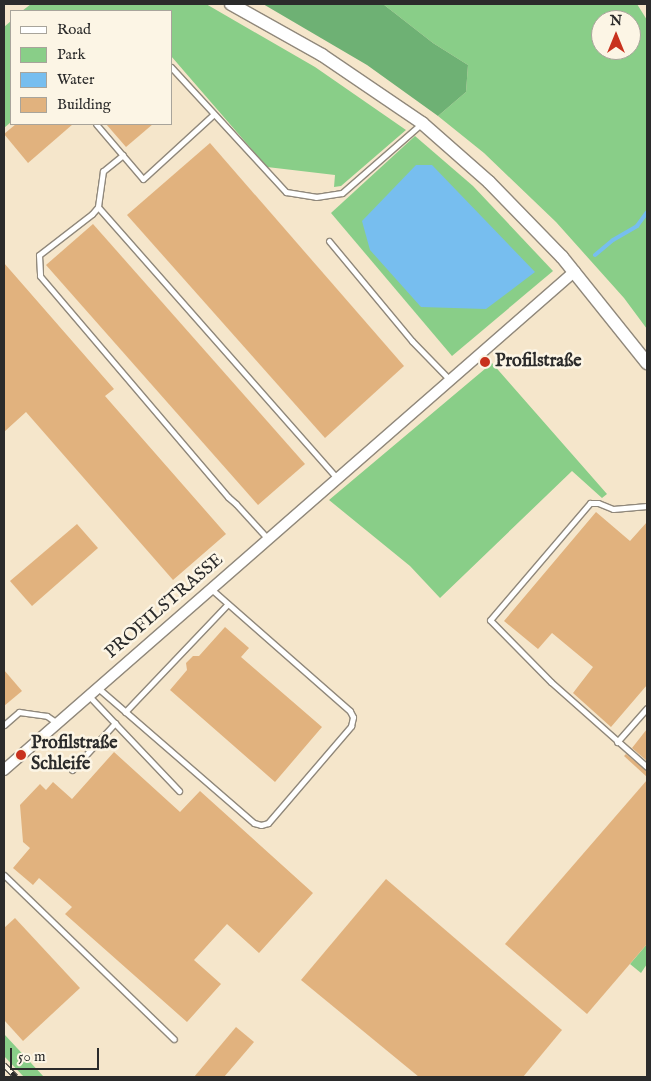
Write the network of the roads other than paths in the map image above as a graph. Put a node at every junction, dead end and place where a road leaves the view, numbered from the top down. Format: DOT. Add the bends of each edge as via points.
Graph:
graph roads {
  1 [pos="231,4"];
  2 [pos="172,68"];
  3 [pos="214,114"];
  4 [pos="422,123"];
  5 [pos="97,125"];
  6 [pos="123,155"];
  7 [pos="98,207"];
  8 [pos="330,241"];
  9 [pos="575,272"];
  10 [pos="647,363"];
  11 [pos="450,380"];
  12 [pos="337,478"];
  13 [pos="647,506"];
  14 [pos="268,539"];
  15 [pos="211,589"];
  16 [pos="228,604"];
  17 [pos="98,688"];
  18 [pos="89,696"];
  19 [pos="647,708"];
  20 [pos="125,712"];
  21 [pos="57,723"];
  22 [pos="114,723"];
  23 [pos="4,725"];
  24 [pos="618,742"];
  25 [pos="647,767"];
  26 [pos="4,770"];
  27 [pos="72,770"];
  28 [pos="179,792"];
  29 [pos="4,875"];
  30 [pos="174,1039"];
  1 -- 4 [label="street" via="322,55"];
  2 -- 3 [label="lane"];
  3 -- 4 [label="lane" via="286,192 316,198 342,193"];
  3 -- 6 [label="lane" via="143,179"];
  4 -- 9 [label="street" via="489,182"];
  5 -- 6 [label="lane"];
  6 -- 7 [label="lane" via="103,171"];
  7 -- 12 [label="lane"];
  7 -- 14 [label="lane" via="38,255 40,276 228,497"];
  8 -- 11 [label="lane" via="412,341"];
  9 -- 10 [label="street"];
  9 -- 11 [label="street, PROFILSTRASSE"];
  11 -- 12 [label="street, PROFILSTRASSE"];
  12 -- 14 [label="street, PROFILSTRASSE"];
  13 -- 24 [label="lane" via="613,509 590,503 490,620 551,682"];
  14 -- 15 [label="street, PROFILSTRASSE"];
  15 -- 16 [label="lane"];
  15 -- 17 [label="street, PROFILSTRASSE"];
  16 -- 20 [label="lane"];
  16 -- 20 [label="lane" via="350,711 354,718 351,726 268,823 254,823"];
  17 -- 18 [label="street, PROFILSTRASSE"];
  17 -- 20 [label="lane"];
  18 -- 21 [label="street, PROFILSTRASSE"];
  18 -- 22 [label="lane"];
  19 -- 24 [label="lane"];
  21 -- 23 [label="lane" via="47,716 19,712"];
  21 -- 26 [label="street, PROFILSTRASSE"];
  22 -- 27 [label="lane"];
  22 -- 28 [label="lane"];
  24 -- 25 [label="lane"];
  29 -- 30 [label="lane"];
}
